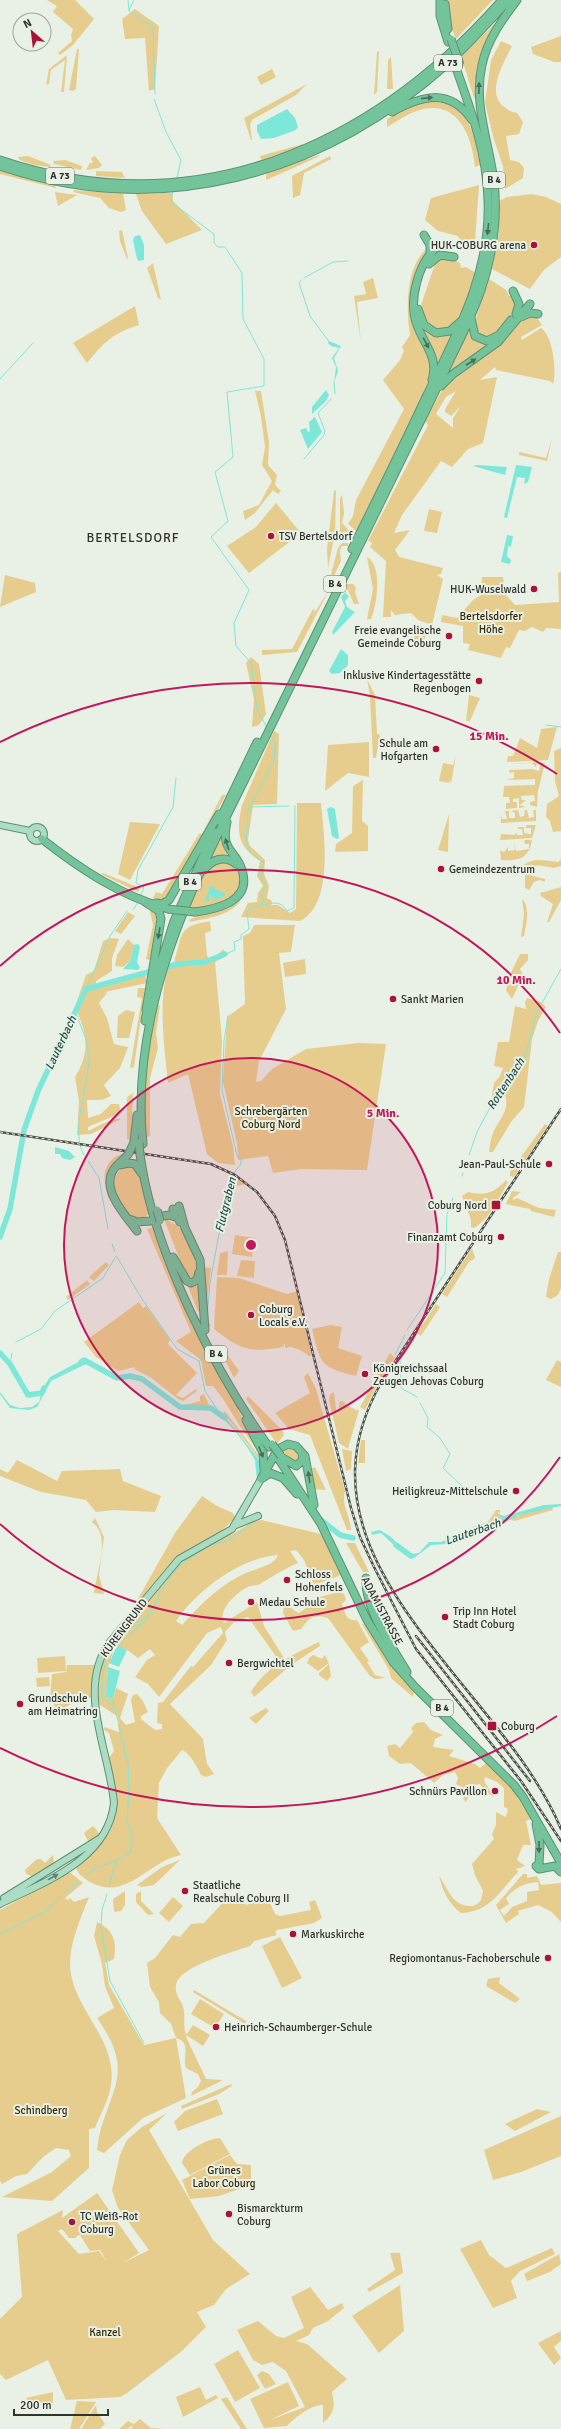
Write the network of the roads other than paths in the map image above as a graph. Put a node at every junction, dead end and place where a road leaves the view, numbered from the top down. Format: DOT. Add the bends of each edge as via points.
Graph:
graph roads {
  1 [pos="440,0"];
  2 [pos="445,0"];
  3 [pos="496,0"];
  4 [pos="502,0"];
  5 [pos="509,0"];
  6 [pos="517,0"];
  7 [pos="492,11"];
  8 [pos="449,41"];
  9 [pos="458,66"];
  10 [pos="378,117"];
  11 [pos="475,126"];
  12 [pos="485,140"];
  13 [pos="0,160"];
  14 [pos="0,166"];
  15 [pos="264,168"];
  16 [pos="121,186"];
  17 [pos="424,235"];
  18 [pos="430,254"];
  19 [pos="454,257"];
  20 [pos="429,264"];
  21 [pos="513,291"];
  22 [pos="528,303"];
  23 [pos="538,314"];
  24 [pos="518,316"];
  25 [pos="468,317"];
  26 [pos="430,396"];
  27 [pos="228,807"];
  28 [pos="0,825"];
  29 [pos="30,831"];
  30 [pos="42,839"];
  31 [pos="243,875"];
  32 [pos="196,882"];
  33 [pos="156,906"];
  34 [pos="160,961"];
  35 [pos="138,1143"];
  36 [pos="142,1155"];
  37 [pos="119,1165"];
  38 [pos="144,1180"];
  39 [pos="155,1218"];
  40 [pos="178,1218"];
  41 [pos="129,1219"];
  42 [pos="185,1228"];
  43 [pos="136,1231"];
  44 [pos="196,1252"];
  45 [pos="173,1257"];
  46 [pos="205,1330"];
  47 [pos="232,1391"];
  48 [pos="271,1445"];
  49 [pos="302,1450"];
  50 [pos="281,1457"];
  51 [pos="263,1475"];
  52 [pos="292,1480"];
  53 [pos="314,1505"];
  54 [pos="315,1515"];
  55 [pos="258,1516"];
  56 [pos="236,1525"];
  57 [pos="338,1556"];
  58 [pos="366,1578"];
  59 [pos="407,1672"];
  60 [pos="533,1814"];
  61 [pos="105,1833"];
  62 [pos="558,1852"];
  63 [pos="561,1863"];
  64 [pos="561,1872"];
  65 [pos="0,1901"];
  66 [pos="0,1904"];
  1 -- 8 [label="highway" via="440,16"];
  2 -- 8 [label="highway"];
  3 -- 7 [label="highway"];
  4 -- 7 [label="highway, A 73"];
  5 -- 10 [label="highway, A 73" via="445,65"];
  12 -- 6 [label="highway, one-way" via="478,90 481,66 490,39"];
  7 -- 15 [label="highway, A 73" via="430,71 381,108 322,142"];
  8 -- 9 [label="highway, bridge"];
  9 -- 11 [label="highway"];
  9 -- 12 [label="highway"];
  10 -- 11 [label="highway, one-way" via="410,102 430,97 457,104 468,114"];
  10 -- 15 [label="highway, A 73" via="325,147"];
  11 -- 25 [label="highway, B 4, one-way" via="487,176 488,222 481,272"];
  12 -- 25 [label="highway, B 4" via="493,179 495,221 486,274"];
  13 -- 16 [label="highway, A 73" via="62,176"];
  14 -- 16 [label="highway, A 73" via="60,182"];
  15 -- 16 [label="highway, A 73" via="191,186 146,190"];
  17 -- 18 [label="highway" via="430,245"];
  18 -- 20 [label="highway" via="438,246"];
  18 -- 26 [label="highway, B 4, one-way" via="420,275 414,304 416,324 434,362"];
  19 -- 20 [label="highway" via="440,255"];
  20 -- 25 [label="highway" via="418,305 418,313 424,325 431,331 441,334 456,327"];
  21 -- 24 [label="highway" via="519,304"];
  22 -- 24 [label="highway"];
  23 -- 24 [label="highway" via="527,313"];
  24 -- 25 [label="highway" via="499,335 487,341 475,336"];
  26 -- 24 [label="highway, one-way" via="449,378 498,342"];
  25 -- 26 [label="highway, B 4"];
  26 -- 27 [label="highway, B 4"];
  31 -- 27 [label="highway, one-way" via="229,851 225,838"];
  27 -- 32 [label="highway, B 4"];
  27 -- 33 [label="highway" via="220,812 168,900"];
  27 -- 34 [label="highway, B 4" via="187,890"];
  28 -- 29 [label="main road"];
  29 -- 30 [label="main road" via="33,840"];
  29 -- 30 [label="main road" via="35,827 41,828 44,832"];
  30 -- 33 [label="highway" via="96,877 132,897"];
  31 -- 32 [label="highway" via="232,861 220,859 207,866"];
  31 -- 33 [label="highway, bridge" via="241,891 232,902 219,908 194,912"];
  32 -- 34 [label="highway, B 4"];
  33 -- 34 [label="highway, one-way" via="161,918"];
  34 -- 35 [label="highway, B 4" via="162,974 147,1033 141,1080"];
  34 -- 35 [label="highway, B 4" via="152,982 144,1021 138,1070"];
  35 -- 36 [label="highway, B 4, bridge"];
  35 -- 37 [label="highway, bridge"];
  36 -- 38 [label="highway, B 4"];
  36 -- 39 [label="highway, B 4"];
  37 -- 38 [label="highway" via="134,1164"];
  37 -- 41 [label="highway" via="111,1177 110,1187 114,1198"];
  38 -- 39 [label="highway, B 4"];
  39 -- 40 [label="highway" via="169,1215"];
  39 -- 41 [label="highway" via="137,1222"];
  39 -- 45 [label="highway, B 4"];
  39 -- 47 [label="highway, B 4" via="185,1297"];
  40 -- 42 [label="highway"];
  40 -- 42 [label="highway" via="176,1207"];
  41 -- 43 [label="highway"];
  42 -- 44 [label="highway"];
  44 -- 45 [label="highway" via="199,1275 197,1280 191,1283 185,1279"];
  44 -- 46 [label="highway" via="201,1268"];
  45 -- 46 [label="highway, B 4"];
  46 -- 48 [label="highway, B 4" via="236,1389"];
  47 -- 48 [label="highway, B 4"];
  47 -- 51 [label="highway, one-way" via="262,1453"];
  48 -- 50 [label="highway, B 4, bridge"];
  49 -- 50 [label="highway" via="302,1460 296,1466"];
  49 -- 51 [label="highway" via="292,1445 281,1446 273,1455"];
  53 -- 49 [label="highway, one-way" via="307,1463"];
  50 -- 52 [label="highway, B 4"];
  51 -- 52 [label="highway" via="275,1474"];
  51 -- 56 [label="main road, KÜRENGRUND"];
  52 -- 53 [label="highway, ADAMISTRASSE / B 4"];
  52 -- 54 [label="highway"];
  52 -- 54 [label="highway, ADAMISTRASSE / B 4"];
  53 -- 57 [label="highway, ADAMISTRASSE / B 4"];
  54 -- 57 [label="highway, ADAMISTRASSE / B 4"];
  55 -- 56 [label="main road"];
  56 -- 61 [label="main road, KÜRENGRUND" via="230,1531 190,1551 173,1564 109,1643 99,1661 95,1682 96,1707 114,1803 112,1819"];
  57 -- 59 [label="highway, ADAMISTRASSE / B 4" via="376,1629"];
  57 -- 60 [label="highway, ADAMISTRASSE / B 4" via="367,1620 393,1662 514,1785"];
  58 -- 59 [label="highway" via="366,1593 370,1606"];
  59 -- 62 [label="highway, ADAMISTRASSE / B 4" via="519,1784"];
  60 -- 62 [label="highway, ADAMISTRASSE / B 4"];
  60 -- 64 [label="highway, B 4, one-way" via="538,1829 537,1866 539,1869 556,1866"];
  61 -- 65 [label="main road"];
  66 -- 61 [label="main road, KÜRENGRUND, one-way" via="70,1867 96,1847"];
  62 -- 63 [label="highway, B 4"];
}
